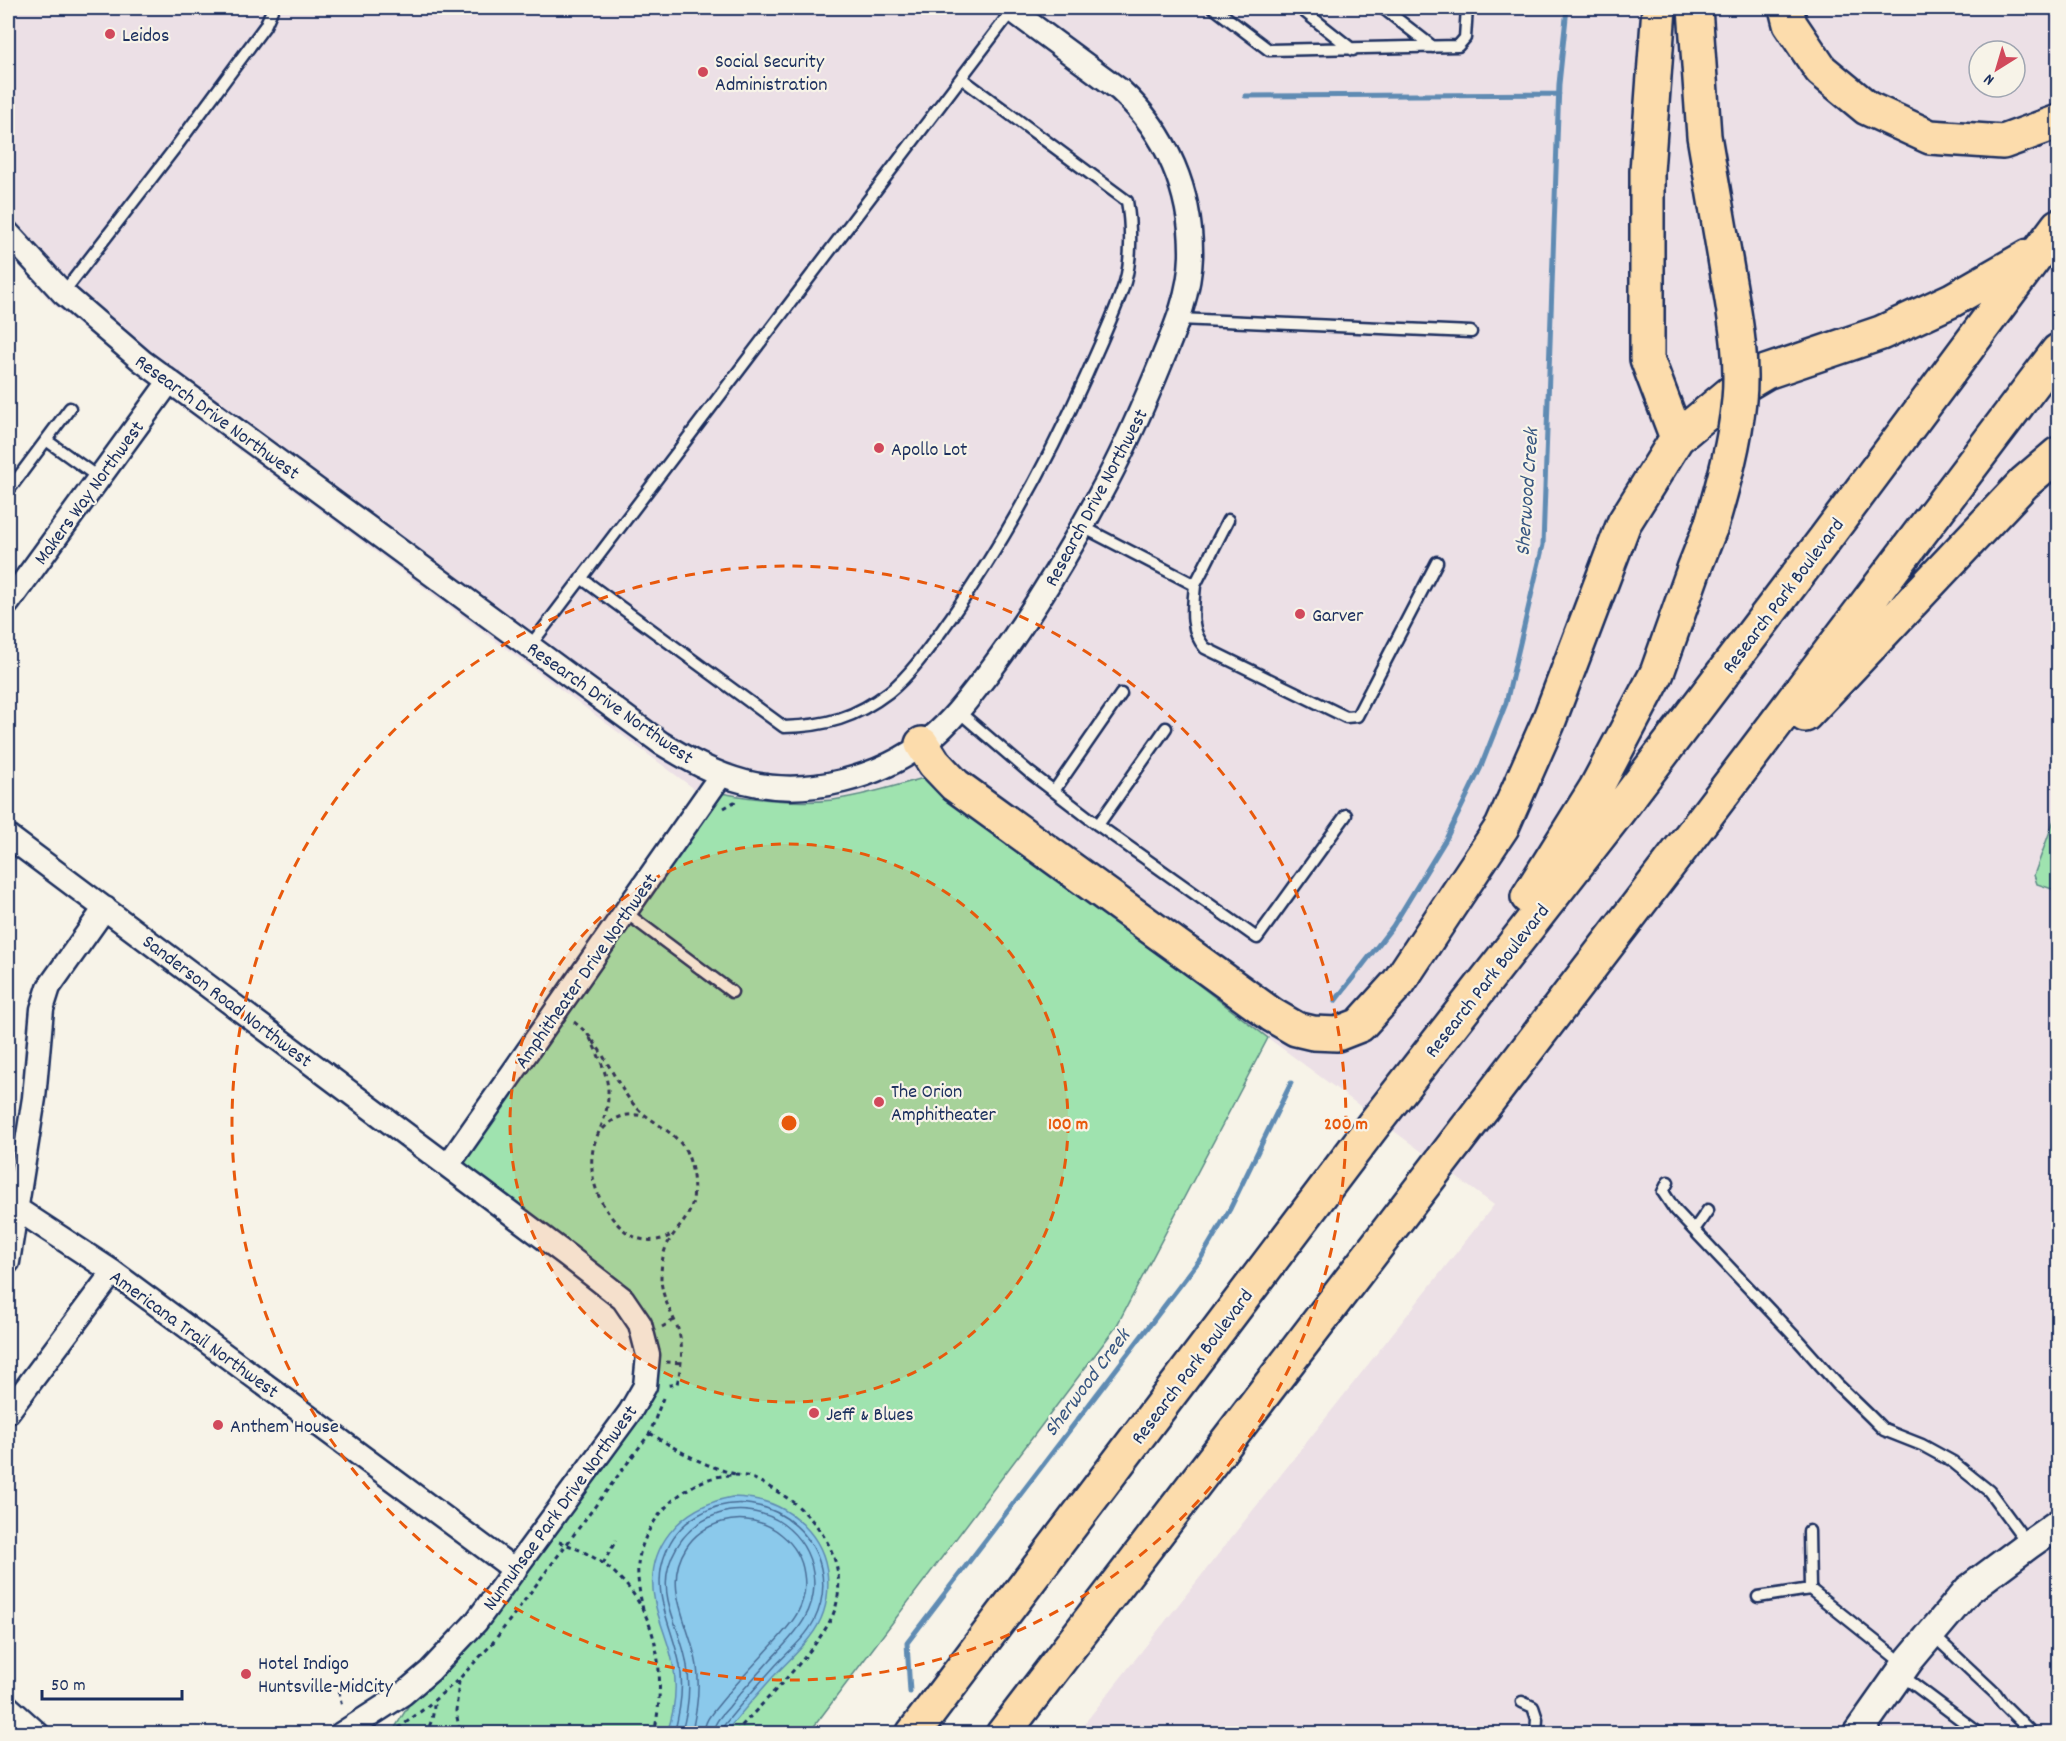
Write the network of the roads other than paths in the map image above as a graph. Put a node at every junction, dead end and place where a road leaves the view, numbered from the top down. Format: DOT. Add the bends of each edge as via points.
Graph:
graph roads {
  1 [pos="273,8"];
  2 [pos="1012,8"];
  3 [pos="1214,8"];
  4 [pos="1300,8"];
  5 [pos="1383,8"];
  6 [pos="1467,8"];
  7 [pos="1659,8"];
  8 [pos="1695,8"];
  9 [pos="1786,8"];
  10 [pos="1433,48"];
  11 [pos="1353,50"];
  12 [pos="961,78"];
  13 [pos="2058,122"];
  14 [pos="8,233"];
  15 [pos="2050,238"];
  16 [pos="63,293"];
  17 [pos="1179,319"];
  18 [pos="1471,332"];
  19 [pos="2058,351"];
  20 [pos="169,382"];
  21 [pos="70,408"];
  22 [pos="1677,438"];
  23 [pos="46,440"];
  24 [pos="2058,454"];
  25 [pos="99,478"];
  26 [pos="8,491"];
  27 [pos="1228,520"];
  28 [pos="1083,527"];
  29 [pos="1437,562"];
  30 [pos="582,578"];
  31 [pos="1195,585"];
  32 [pos="8,603"];
  33 [pos="530,646"];
  34 [pos="1121,694"];
  35 [pos="958,711"];
  36 [pos="1166,728"];
  37 [pos="922,744"];
  38 [pos="721,775"];
  39 [pos="1054,791"];
  40 [pos="1347,814"];
  41 [pos="1098,825"];
  42 [pos="8,836"];
  43 [pos="1683,846"];
  44 [pos="105,908"];
  45 [pos="626,912"];
  46 [pos="732,992"];
  47 [pos="1438,1043"];
  48 [pos="448,1165"];
  49 [pos="1668,1182"];
  50 [pos="17,1209"];
  51 [pos="1708,1210"];
  52 [pos="1694,1230"];
  53 [pos="8,1262"];
  54 [pos="113,1272"];
  55 [pos="8,1412"];
  56 [pos="2058,1524"];
  57 [pos="1809,1531"];
  58 [pos="2028,1545"];
  59 [pos="515,1570"];
  60 [pos="1810,1588"];
  61 [pos="1758,1597"];
  62 [pos="1932,1634"];
  63 [pos="1903,1669"];
  64 [pos="1522,1702"];
  65 [pos="8,1707"];
  66 [pos="38,1734"];
  67 [pos="341,1734"];
  68 [pos="913,1734"];
  69 [pos="1003,1734"];
  70 [pos="1536,1734"];
  71 [pos="1857,1734"];
  72 [pos="1980,1734"];
  73 [pos="2033,1734"];
  1 -- 16 [label="lane" via="265,26 176,148"];
  2 -- 12 [label="lane"];
  2 -- 17 [label="street, Research Drive Northwest" via="1126,95 1167,150 1178,172 1190,219 1189,278"];
  3 -- 11 [label="lane" via="1269,50"];
  4 -- 11 [label="lane"];
  5 -- 10 [label="lane"];
  6 -- 10 [label="lane" via="1465,38 1458,46"];
  7 -- 22 [label="highway" via="1647,171 1647,359"];
  8 -- 47 [label="highway, bridge" via="1704,135 1738,338 1739,399 1729,463 1711,526 1657,673 1602,777"];
  9 -- 13 [label="highway" via="1790,24 1821,70 1867,108 1930,137 2003,142"];
  10 -- 11 [label="lane"];
  12 -- 30 [label="lane"];
  12 -- 30 [label="lane" via="1127,201 1131,228 1126,280 1066,421 1016,516 925,654 890,691 854,714 814,726 784,727"];
  14 -- 16 [label="street, Research Drive Northwest"];
  15 -- 22 [label="highway" via="1952,300 1881,333 1766,372 1732,392"];
  15 -- 47 [label="highway, Research Park Boulevard" via="1825,539"];
  16 -- 20 [label="street, Research Drive Northwest"];
  17 -- 18 [label="lane"];
  17 -- 28 [label="street, Research Drive Northwest" via="1125,446"];
  19 -- 43 [label="highway"];
  20 -- 25 [label="street, Makers Way Northwest"];
  20 -- 33 [label="street, Research Drive Northwest"];
  21 -- 23 [label="lane"];
  22 -- 37 [label="highway" via="1624,523 1548,723 1502,827 1399,982 1360,1025 1348,1031 1313,1033 1296,1029 1272,1015 956,785"];
  23 -- 25 [label="lane"];
  23 -- 26 [label="lane"];
  24 -- 43 [label="highway" via="2024,483 1950,560"];
  25 -- 32 [label="street, Makers Way Northwest"];
  27 -- 31 [label="lane"];
  28 -- 31 [label="lane"];
  28 -- 35 [label="street, Research Drive Northwest" via="1018,633"];
  29 -- 31 [label="lane" via="1357,716 1346,717 1205,648 1197,639 1192,615"];
  30 -- 33 [label="lane"];
  33 -- 38 [label="street, Research Drive Northwest" via="661,743"];
  34 -- 39 [label="lane"];
  35 -- 37 [label="street, Research Drive Northwest"];
  35 -- 39 [label="lane"];
  36 -- 41 [label="lane"];
  37 -- 38 [label="street, Research Drive Northwest" via="860,776 810,786 760,785"];
  38 -- 45 [label="street, Amphitheater Drive Northwest"];
  39 -- 41 [label="lane"];
  40 -- 41 [label="lane" via="1257,938"];
  42 -- 44 [label="street, Sanderson Road Northwest"];
  43 -- 69 [label="highway"];
  44 -- 48 [label="street, Sanderson Road Northwest"];
  44 -- 50 [label="street" via="49,987 42,1009 34,1098"];
  45 -- 46 [label="lane"];
  45 -- 48 [label="street, Amphitheater Drive Northwest"];
  47 -- 68 [label="highway, Research Park Boulevard"];
  48 -- 59 [label="street, Nunnuhsae Park Drive Northwest" via="622,1299 640,1324 648,1355 645,1386 630,1412"];
  49 -- 52 [label="lane" via="1663,1192"];
  50 -- 53 [label="street"];
  50 -- 54 [label="street, Americana Trail Northwest"];
  51 -- 52 [label="lane"];
  52 -- 58 [label="lane" via="1836,1384 1884,1430 1953,1462 1989,1491"];
  54 -- 55 [label="street"];
  54 -- 59 [label="street, Americana Trail Northwest"];
  56 -- 58 [label="street"];
  57 -- 60 [label="lane"];
  58 -- 62 [label="street" via="1968,1590"];
  59 -- 67 [label="street, Nunnuhsae Park Drive Northwest" via="476,1622 430,1671 404,1694"];
  60 -- 61 [label="lane"];
  60 -- 63 [label="lane"];
  62 -- 63 [label="street"];
  62 -- 73 [label="lane"];
  63 -- 71 [label="street"];
  63 -- 72 [label="lane"];
  64 -- 70 [label="lane" via="1533,1707"];
  65 -- 66 [label="street"];
}
